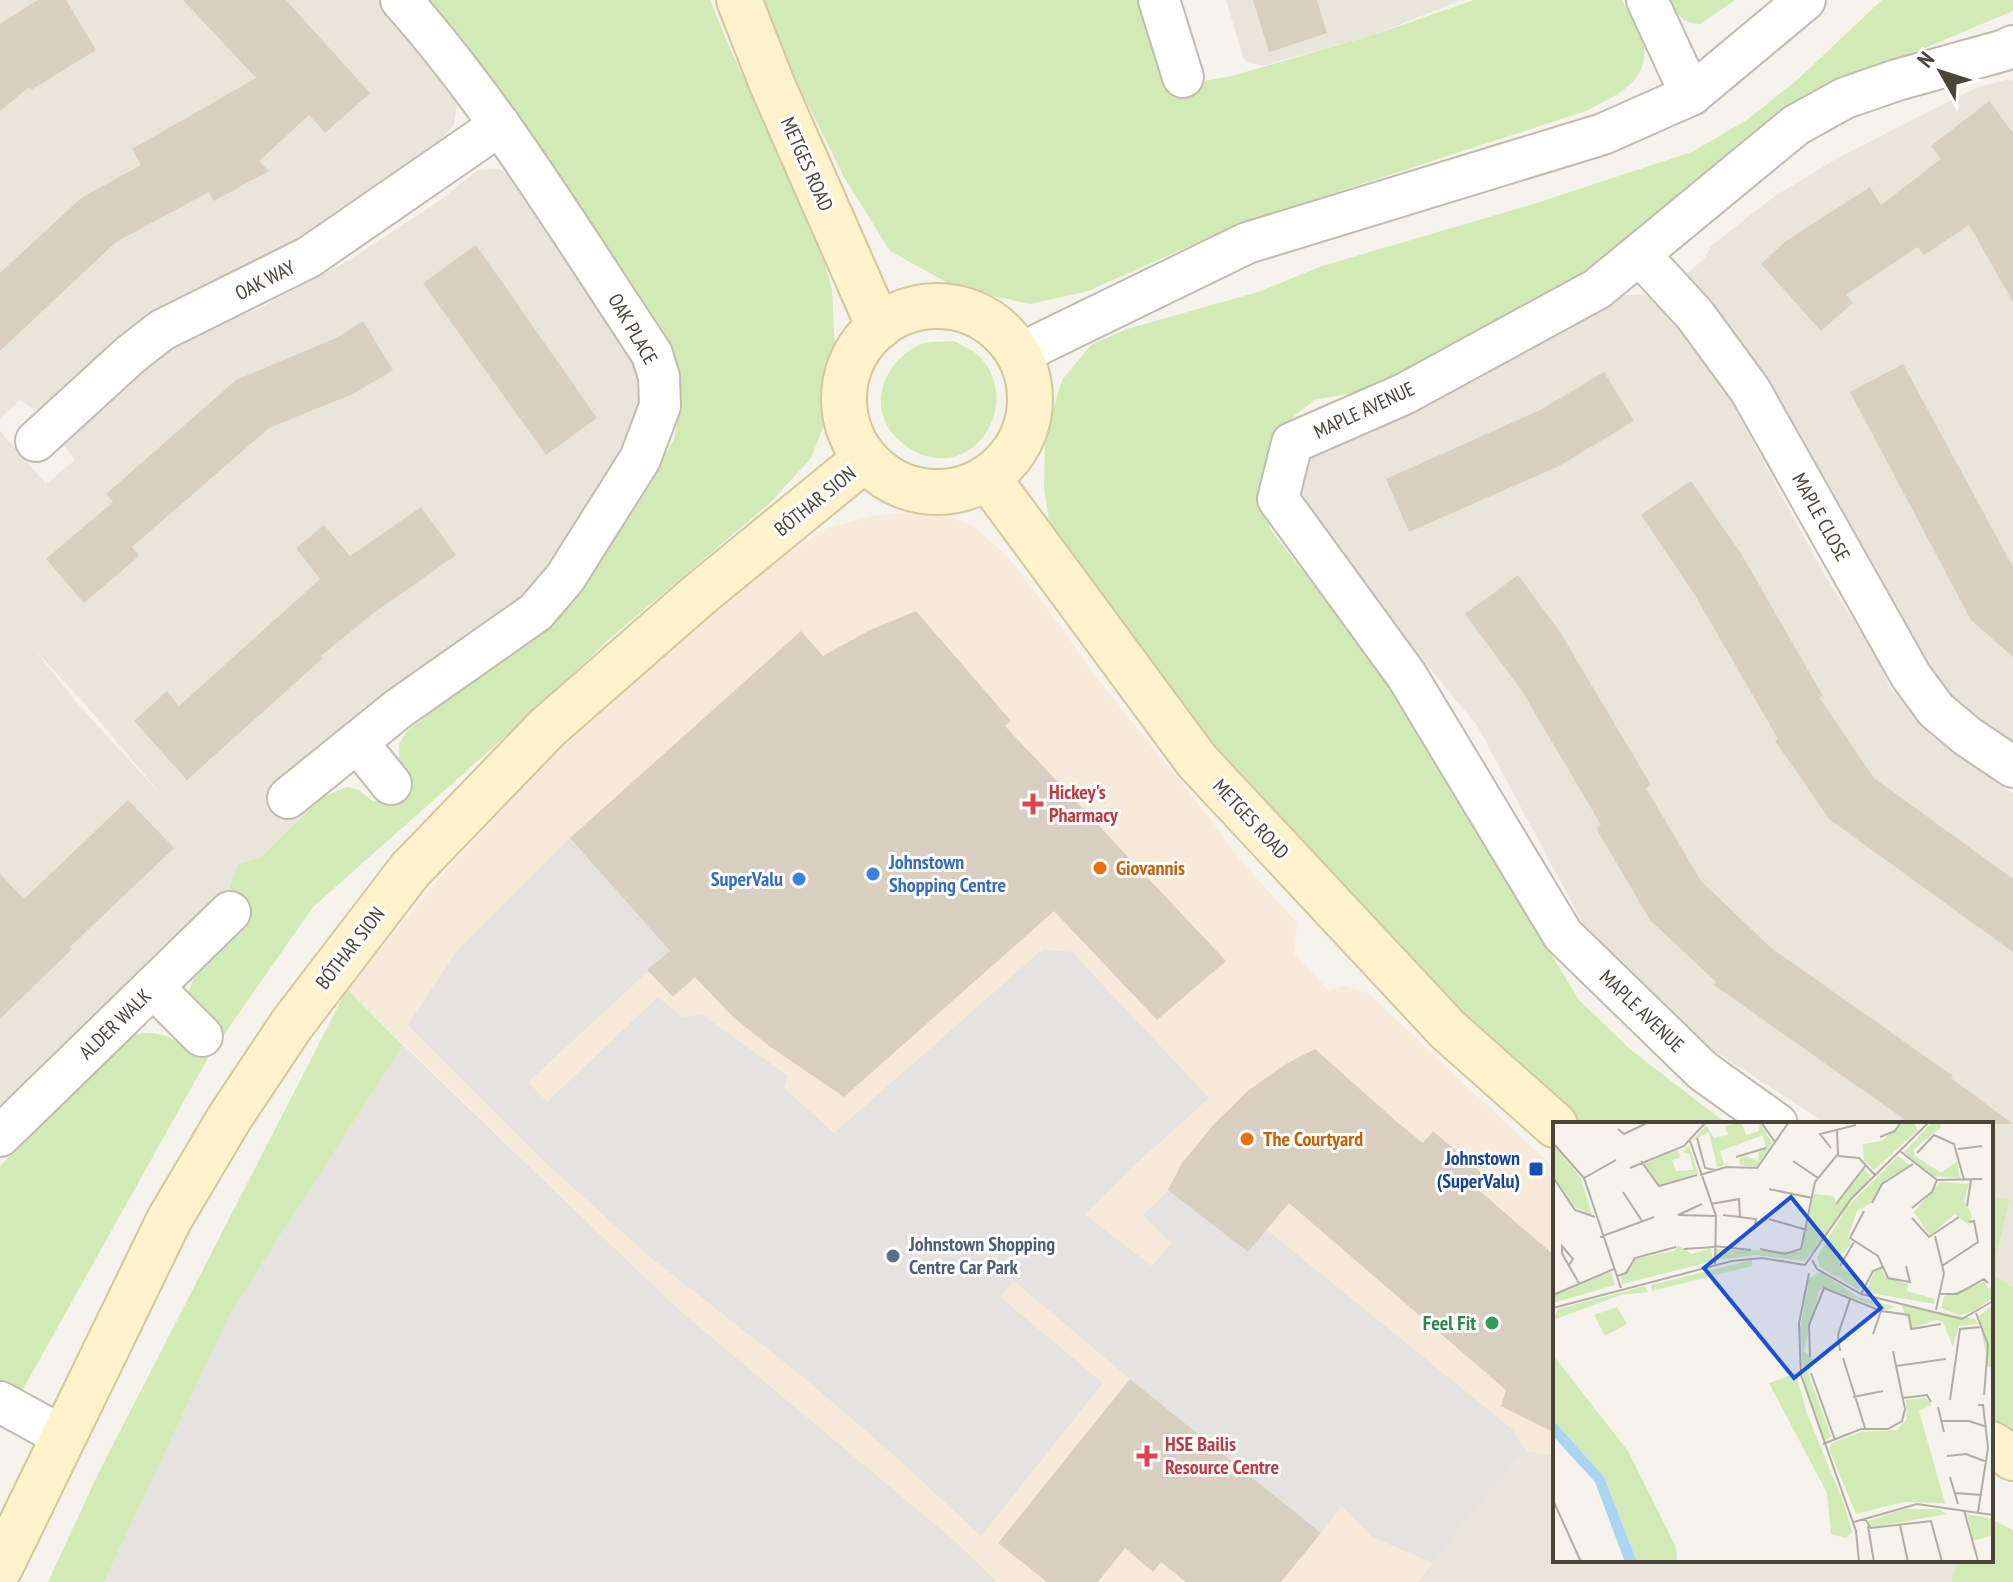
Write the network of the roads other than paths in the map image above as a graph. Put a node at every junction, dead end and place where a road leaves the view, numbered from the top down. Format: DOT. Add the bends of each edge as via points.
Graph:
graph roads {
  1 [pos="401,0"];
  2 [pos="739,0"];
  3 [pos="1159,0"];
  4 [pos="1647,0"];
  5 [pos="1805,0"];
  6 [pos="2013,46"];
  7 [pos="1183,77"];
  8 [pos="1691,95"];
  9 [pos="500,125"];
  10 [pos="1640,255"];
  11 [pos="879,327"];
  12 [pos="1019,354"];
  13 [pos="36,441"];
  14 [pos="865,459"];
  15 [pos="988,478"];
  16 [pos="358,743"];
  17 [pos="2013,767"];
  18 [pos="391,784"];
  19 [pos="288,798"];
  20 [pos="230,912"];
  21 [pos="153,987"];
  22 [pos="202,1036"];
  23 [pos="1774,1122"];
  24 [pos="1553,1123"];
  25 [pos="0,1136"];
  26 [pos="0,1402"];
  27 [pos="62,1436"];
  28 [pos="1993,1445"];
  29 [pos="2013,1458"];
  30 [pos="0,1568"];
  1 -- 9 [label="street, OAK PLACE" via="441,44"];
  2 -- 11 [label="street, METGES ROAD"];
  3 -- 7 [label="street"];
  4 -- 8 [label="street"];
  5 -- 8 [label="street"];
  6 -- 10 [label="street, MAPLE AVENUE" via="1845,98 1796,125"];
  8 -- 12 [label="street" via="1603,134 1247,243"];
  9 -- 13 [label="street, OAK WAY" via="309,257 162,330"];
  9 -- 16 [label="street, OAK PLACE" via="652,354 660,406 640,459 565,578 536,612"];
  10 -- 17 [label="street, MAPLE CLOSE" via="1695,315 1750,390 1911,676 1936,710"];
  10 -- 23 [label="street, MAPLE AVENUE" via="1597,289 1417,386 1292,443 1278,499 1407,676 1563,935 1703,1071"];
  11 -- 12 [label="street" via="921,307 956,308 989,321"];
  11 -- 14 [label="street" via="852,362 845,389 848,427"];
  12 -- 15 [label="street" via="1031,397 1027,426 1009,459"];
  14 -- 15 [label="street" via="900,486 923,492 965,489"];
  14 -- 27 [label="street, BÓTHAR SION" via="547,728 410,870 292,1024 230,1117 169,1220"];
  15 -- 24 [label="street, METGES ROAD" via="1197,761 1448,1030"];
  16 -- 18 [label="street"];
  16 -- 19 [label="street, OAK PLACE"];
  20 -- 21 [label="street, ALDER WALK"];
  21 -- 22 [label="street"];
  21 -- 25 [label="street, ALDER WALK"];
  26 -- 27 [label="street"];
  27 -- 30 [label="street, BÓTHAR SION"];
  28 -- 29 [label="street"];
}
